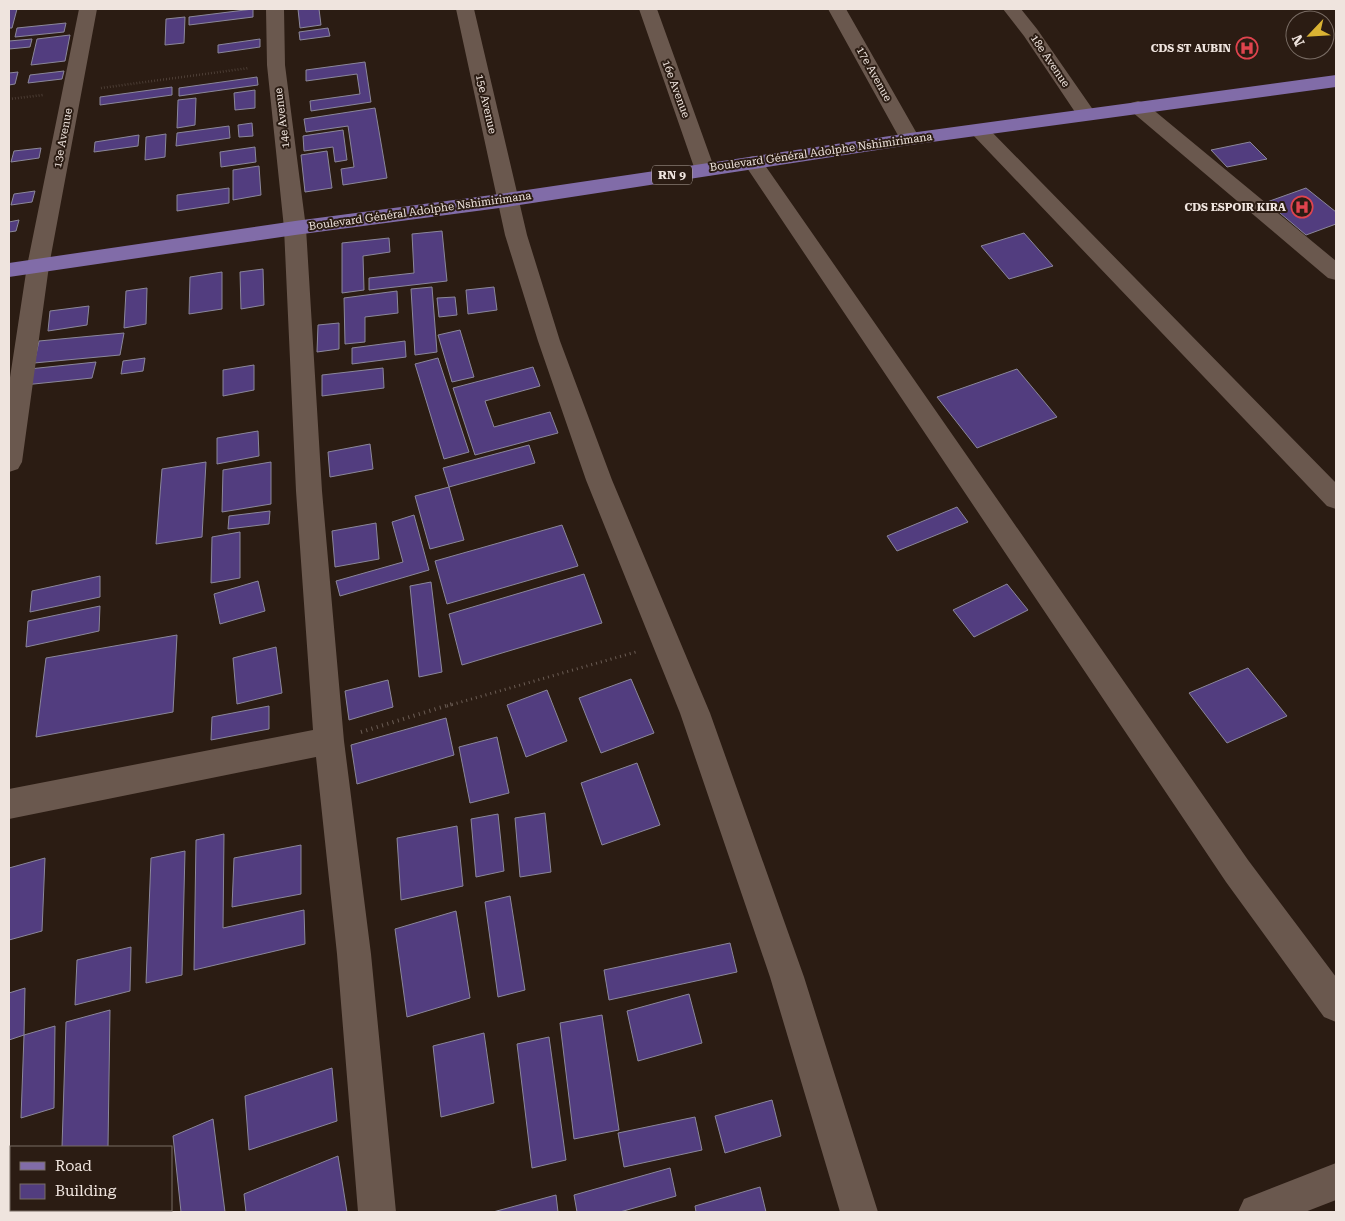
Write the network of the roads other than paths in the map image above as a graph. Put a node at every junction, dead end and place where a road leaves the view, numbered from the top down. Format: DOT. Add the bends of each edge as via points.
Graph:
graph roads {
  1 [pos="88,9"];
  2 [pos="275,9"];
  3 [pos="465,9"];
  4 [pos="648,9"];
  5 [pos="838,9"];
  6 [pos="1012,9"];
  7 [pos="1336,81"];
  8 [pos="1138,107"];
  9 [pos="1086,114"];
  10 [pos="978,130"];
  11 [pos="910,139"];
  12 [pos="753,162"];
  13 [pos="705,170"];
  14 [pos="507,200"];
  15 [pos="295,228"];
  16 [pos="38,266"];
  17 [pos="9,270"];
  18 [pos="1336,273"];
  19 [pos="9,462"];
  20 [pos="1336,499"];
  21 [pos="329,741"];
  22 [pos="9,804"];
  23 [pos="1336,1005"];
  24 [pos="1336,1182"];
  25 [pos="377,1212"];
  26 [pos="859,1212"];
  27 [pos="1257,1212"];
  1 -- 16 [label="street, 13e Avenue"];
  2 -- 15 [label="street, 14e Avenue" via="276,65"];
  3 -- 14 [label="street, 15e Avenue"];
  4 -- 13 [label="street, 16e Avenue"];
  5 -- 11 [label="street, 17e Avenue"];
  6 -- 9 [label="street, 18e Avenue"];
  7 -- 8 [label="main road, Boulevard Général Adolphe Nshimirimana / RN 9"];
  8 -- 9 [label="main road, Boulevard Général Adolphe Nshimirimana / RN 9"];
  8 -- 18 [label="street"];
  9 -- 10 [label="main road, Boulevard Général Adolphe Nshimirimana / RN 9"];
  10 -- 11 [label="main road, Boulevard Général Adolphe Nshimirimana / RN 9"];
  10 -- 20 [label="street"];
  11 -- 12 [label="main road, Boulevard Général Adolphe Nshimirimana / RN 9"];
  12 -- 13 [label="main road, Boulevard Général Adolphe Nshimirimana / RN 9"];
  12 -- 23 [label="street" via="1237,871"];
  13 -- 14 [label="main road, Boulevard Général Adolphe Nshimirimana / RN 9"];
  14 -- 15 [label="main road, Boulevard Général Adolphe Nshimirimana / RN 9"];
  14 -- 26 [label="street, 15e Avenue" via="528,276 575,417 695,713 787,977"];
  15 -- 16 [label="main road, Boulevard Général Adolphe Nshimirimana / RN 9"];
  15 -- 21 [label="street, 14e Avenue" via="309,491"];
  16 -- 17 [label="main road, Boulevard Général Adolphe Nshimirimana / RN 9"];
  16 -- 19 [label="street, 13e Avenue"];
  21 -- 22 [label="street"];
  21 -- 25 [label="street, 14e Avenue" via="354,954"];
  24 -- 27 [label="street"];
}
